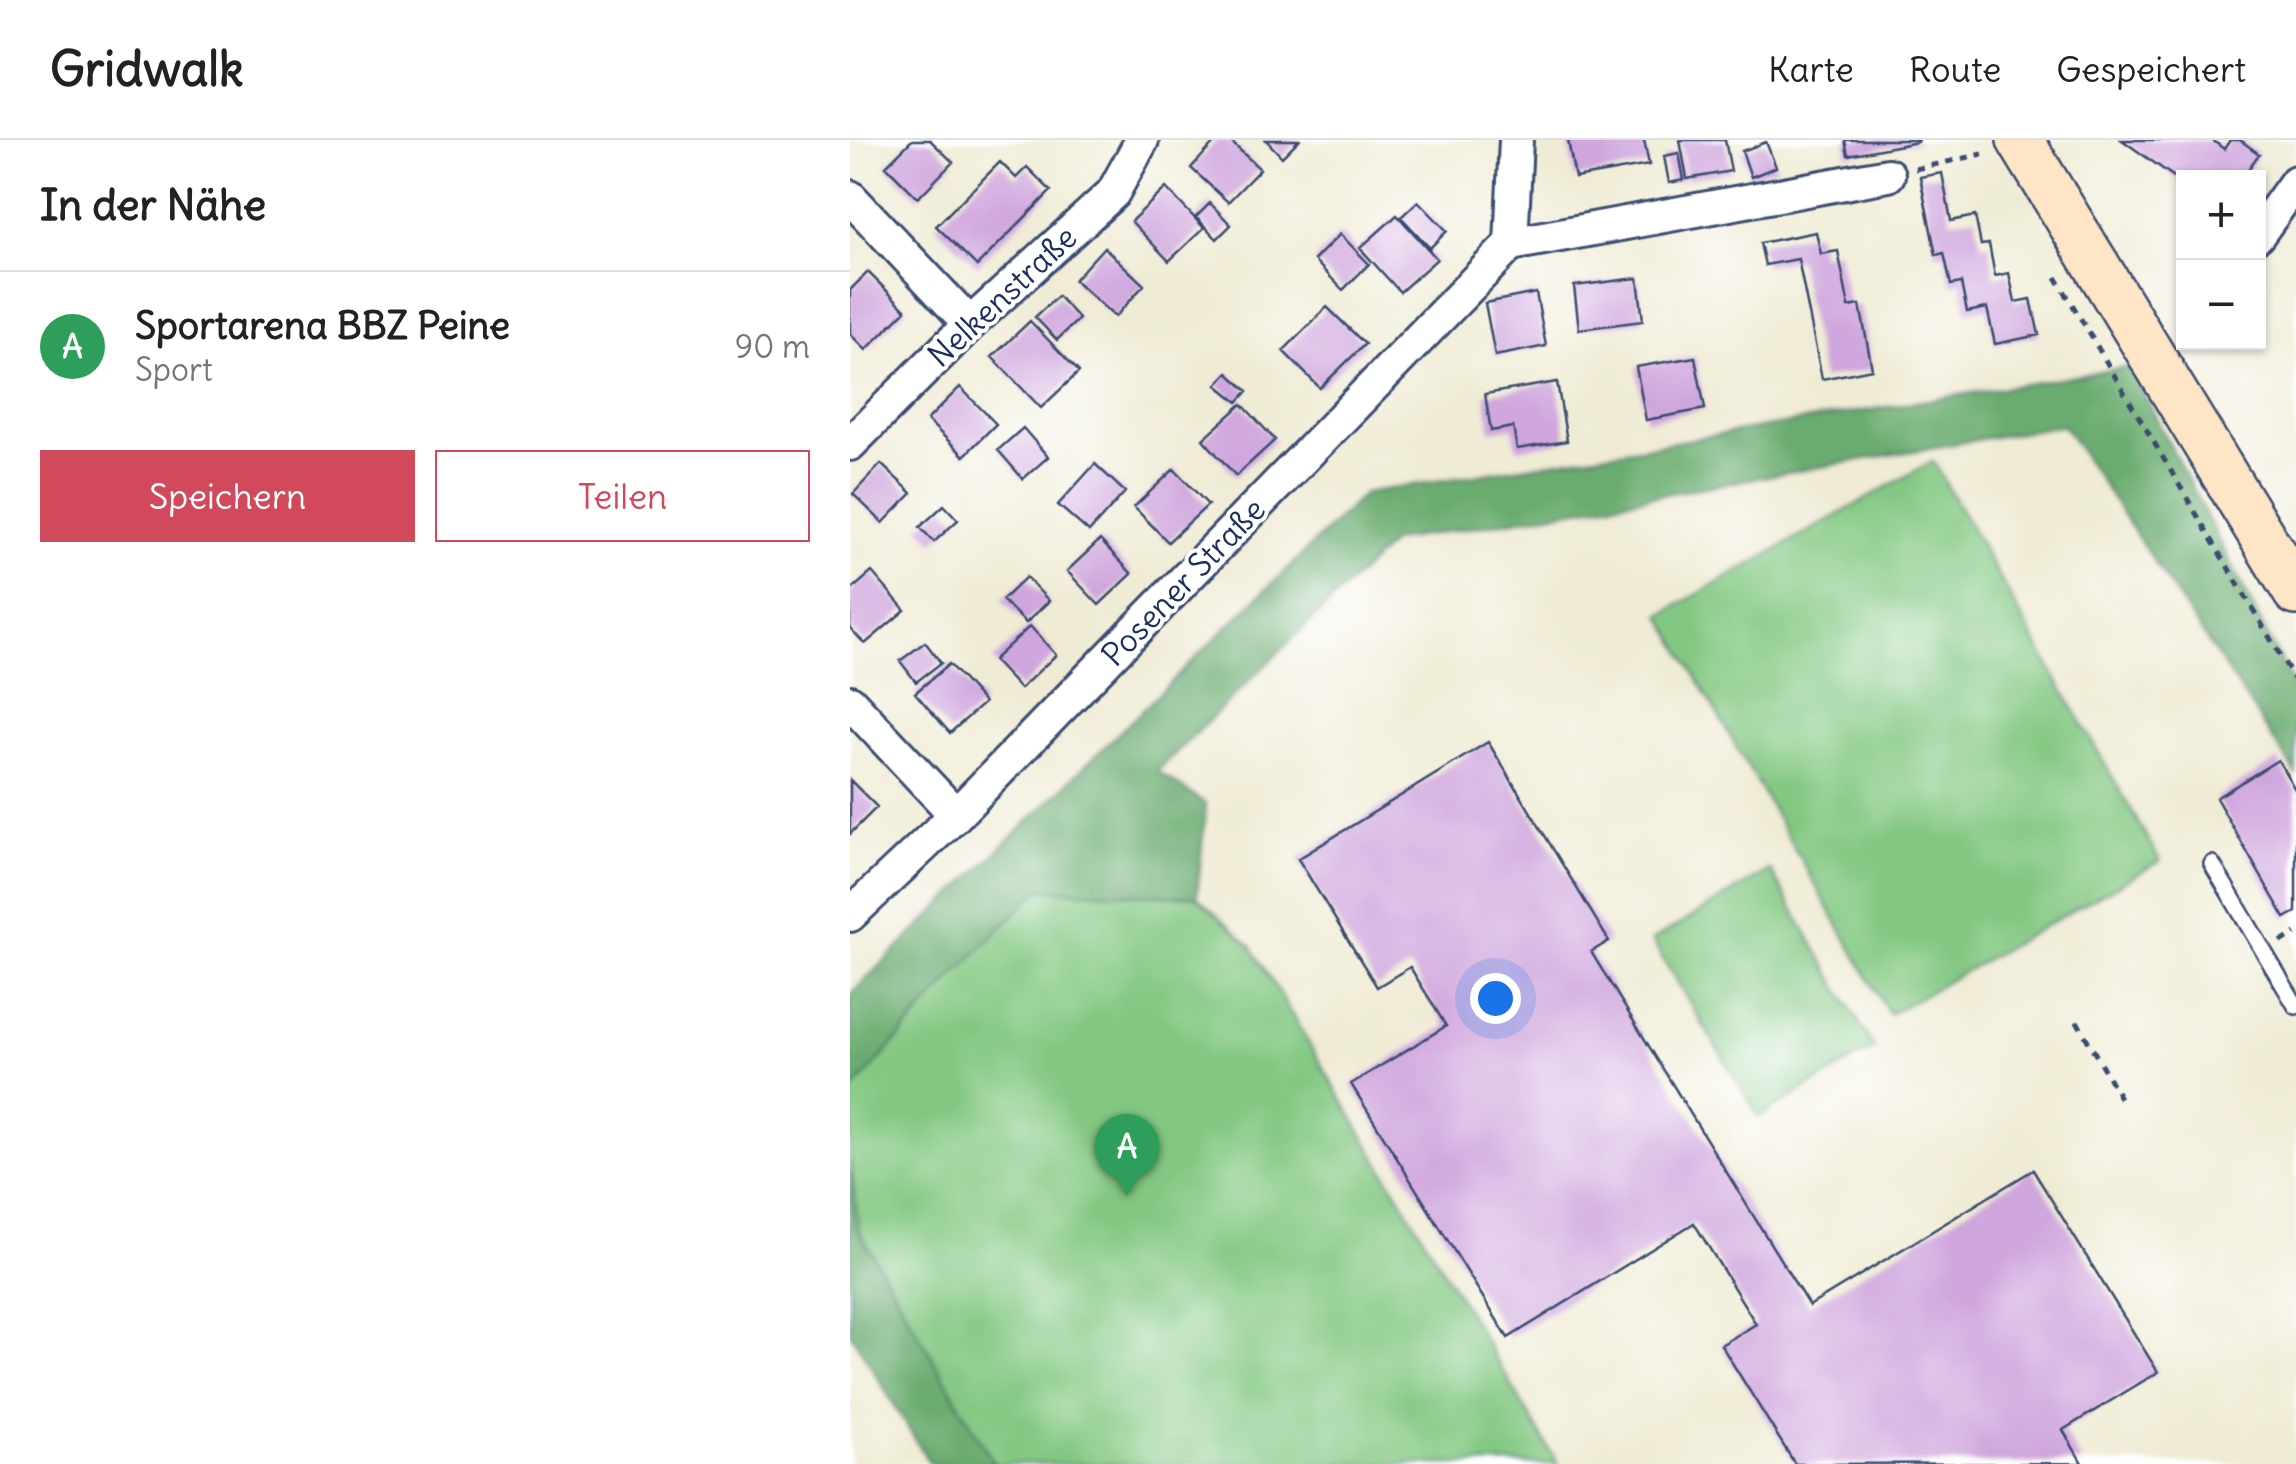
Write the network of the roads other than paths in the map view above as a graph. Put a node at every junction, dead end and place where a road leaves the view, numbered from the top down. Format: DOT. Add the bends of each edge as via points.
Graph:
graph roads {
  1 [pos="1142,140"];
  2 [pos="1516,140"];
  3 [pos="2002,147"];
  4 [pos="1888,175"];
  5 [pos="2296,182"];
  6 [pos="850,197"];
  7 [pos="2266,224"];
  8 [pos="1511,244"];
  9 [pos="970,324"];
  10 [pos="850,444"];
  11 [pos="2296,592"];
  12 [pos="850,702"];
  13 [pos="956,814"];
  14 [pos="2212,864"];
  15 [pos="850,914"];
  16 [pos="2296,1006"];
  1 -- 9 [label="street, Nelkenstraße" via="1113,193"];
  2 -- 8 [label="street"];
  3 -- 11 [label="main road"];
  4 -- 8 [label="street"];
  5 -- 7 [label="street"];
  6 -- 9 [label="street"];
  8 -- 13 [label="street, Posener Straße"];
  9 -- 10 [label="street, Nelkenstraße"];
  12 -- 13 [label="street"];
  13 -- 15 [label="street, Posener Straße"];
  14 -- 16 [label="lane"];
}
